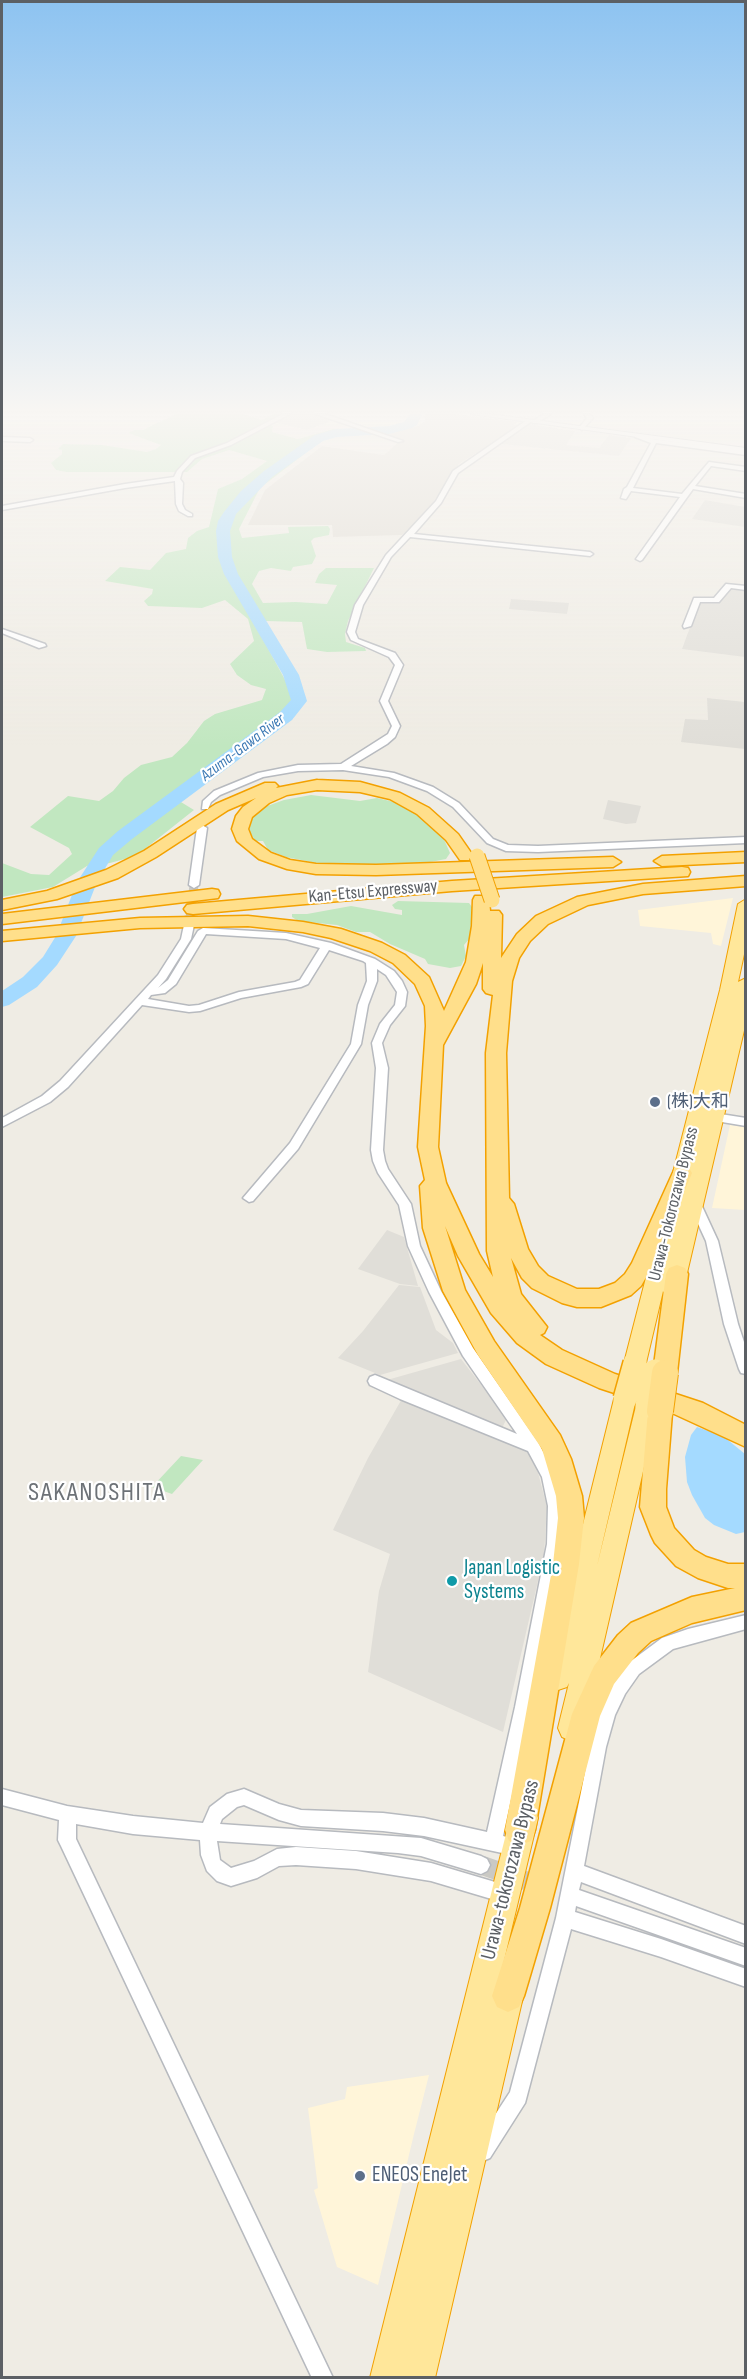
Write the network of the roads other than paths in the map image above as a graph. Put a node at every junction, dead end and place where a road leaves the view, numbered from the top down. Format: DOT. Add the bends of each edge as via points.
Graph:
graph roads {
  1 [pos="420,525"];
  2 [pos="664,525"];
  3 [pos="408,535"];
  4 [pos="590,554"];
  5 [pos="640,559"];
  6 [pos="746,588"];
  7 [pos="687,626"];
  8 [pos="2,631"];
  9 [pos="42,646"];
  10 [pos="343,767"];
  11 [pos="205,807"];
  12 [pos="202,828"];
  13 [pos="746,840"];
  14 [pos="472,857"];
  15 [pos="746,857"];
  16 [pos="636,862"];
  17 [pos="746,870"];
  18 [pos="746,881"];
  19 [pos="194,885"];
  20 [pos="486,900"];
  21 [pos="746,904"];
  22 [pos="2,905"];
  23 [pos="96,917"];
  24 [pos="2,919"];
  25 [pos="44,923"];
  26 [pos="189,925"];
  27 [pos="2,934"];
  28 [pos="327,945"];
  29 [pos="371,961"];
  30 [pos="746,983"];
  31 [pos="148,992"];
  32 [pos="139,1001"];
  33 [pos="496,1053"];
  34 [pos="432,1064"];
  35 [pos="714,1117"];
  36 [pos="746,1122"];
  37 [pos="2,1124"];
  38 [pos="428,1147"];
  39 [pos="682,1173"];
  40 [pos="499,1189"];
  41 [pos="249,1198"];
  42 [pos="693,1201"];
  43 [pos="677,1274"];
  44 [pos="652,1369"];
  45 [pos="746,1369"];
  46 [pos="375,1381"];
  47 [pos="644,1405"];
  48 [pos="746,1421"];
  49 [pos="746,1437"];
  50 [pos="533,1446"];
  51 [pos="746,1576"];
  52 [pos="746,1598"];
  53 [pos="746,1622"];
  54 [pos="2,1797"];
  55 [pos="67,1815"];
  56 [pos="208,1832"];
  57 [pos="510,1840"];
  58 [pos="481,1865"];
  59 [pos="574,1871"];
  60 [pos="505,1894"];
  61 [pos="577,1898"];
  62 [pos="565,1918"];
  63 [pos="746,1935"];
  64 [pos="746,1957"];
  65 [pos="746,1978"];
  66 [pos="508,1996"];
  67 [pos="464,2180"];
  68 [pos="322,2378"];
  69 [pos="387,2378"];
  70 [pos="418,2378"];
  1 -- 3 [label="street"];
  2 -- 5 [label="street"];
  3 -- 4 [label="street"];
  3 -- 10 [label="street" via="378,571 359,606 351,632 358,643 392,655 399,665 384,701 395,730 384,742"];
  6 -- 7 [label="street" via="729,586 716,600 697,600"];
  8 -- 9 [label="street"];
  10 -- 11 [label="street" via="298,768 261,775 217,793"];
  10 -- 13 [label="street" via="391,775 430,789 456,805 490,841 506,848"];
  12 -- 19 [label="street"];
  14 -- 16 [label="highway" via="423,811 395,796 360,787 317,785 283,791 249,810 240,829 245,841 265,856 316,869"];
  14 -- 20 [label="highway" via="475,877"];
  14 -- 22 [label="highway" via="464,836 447,817 416,796 371,782 319,778 270,786 238,798 112,874 51,895"];
  15 -- 16 [label="highway, Kan-Etsu Expressway"];
  16 -- 23 [label="highway, Kan-Etsu Expressway" via="335,881"];
  17 -- 23 [label="highway, Kan-Etsu Expressway" via="566,878"];
  18 -- 33 [label="highway" via="598,896 542,920 523,938 508,963"];
  20 -- 33 [label="highway" via="494,940"];
  20 -- 34 [label="highway" via="475,962 439,1037"];
  21 -- 39 [label="highway, Urawa-Tokorozawa Bypass"];
  23 -- 25 [label="highway"];
  23 -- 34 [label="highway" via="248,921 320,930 376,947 408,966 428,988 435,1015"];
  24 -- 25 [label="highway"];
  25 -- 27 [label="highway"];
  26 -- 31 [label="street" via="177,955"];
  28 -- 29 [label="street"];
  28 -- 31 [label="street" via="255,932 203,931 172,982 160,991"];
  28 -- 32 [label="street" via="304,982 297,985 239,995 200,1008"];
  29 -- 41 [label="street" via="372,981 356,1044 294,1146"];
  29 -- 50 [label="street" via="397,981 403,1000 377,1043 382,1068 377,1149 382,1170 405,1204 414,1246 455,1331"];
  30 -- 35 [label="highway, Urawa-Tokorozawa Bypass"];
  31 -- 32 [label="street"];
  32 -- 37 [label="street" via="64,1084"];
  33 -- 40 [label="highway"];
  34 -- 38 [label="highway"];
  35 -- 36 [label="street"];
  35 -- 42 [label="highway, Urawa-Tokorozawa Bypass"];
  38 -- 49 [label="highway" via="436,1183 469,1256 499,1306 525,1336 572,1366 693,1410"];
  38 -- 57 [label="highway" via="434,1228 454,1291 480,1339 551,1442 569,1496 567,1556"];
  39 -- 40 [label="highway" via="633,1280 613,1294 589,1299 562,1294 530,1272 517,1250"];
  39 -- 44 [label="highway, Urawa-Tokorozawa Bypass"];
  40 -- 48 [label="highway" via="496,1233 501,1267 511,1296 530,1321 557,1344 582,1357 696,1398"];
  42 -- 43 [label="highway, Urawa-Tokorozawa Bypass"];
  42 -- 45 [label="street" via="712,1241"];
  43 -- 44 [label="highway"];
  44 -- 47 [label="highway, bridge"];
  44 -- 47 [label="highway, Urawa-tokorozawa Bypass, bridge"];
  46 -- 50 [label="street"];
  47 -- 51 [label="highway" via="653,1507 664,1536 698,1566 729,1576"];
  47 -- 57 [label="highway, Urawa-tokorozawa Bypass"];
  47 -- 66 [label="highway, Urawa-tokorozawa Bypass"];
  50 -- 57 [label="street" via="549,1477 555,1506 554,1544 523,1707"];
  52 -- 66 [label="highway" via="692,1610 641,1632 604,1675 583,1723"];
  53 -- 59 [label="street" via="668,1643 633,1669 619,1689 598,1747"];
  54 -- 55 [label="street"];
  55 -- 56 [label="street"];
  55 -- 68 [label="street" via="67,1840"];
  56 -- 57 [label="street" via="216,1813 244,1797 301,1818 383,1822"];
  56 -- 58 [label="street" via="389,1843 421,1847"];
  56 -- 60 [label="street" via="213,1865 231,1877 277,1858 308,1857 413,1868"];
  57 -- 60 [label="highway, Urawa-tokorozawa Bypass"];
  59 -- 62 [label="street"];
  59 -- 63 [label="street"];
  60 -- 69 [label="highway, Urawa-tokorozawa Bypass"];
  61 -- 64 [label="street"];
  62 -- 65 [label="street"];
  62 -- 67 [label="street" via="518,2096"];
  66 -- 67 [label="highway, Urawa-tokorozawa Bypass"];
  67 -- 70 [label="highway, Urawa-tokorozawa Bypass"];
}
